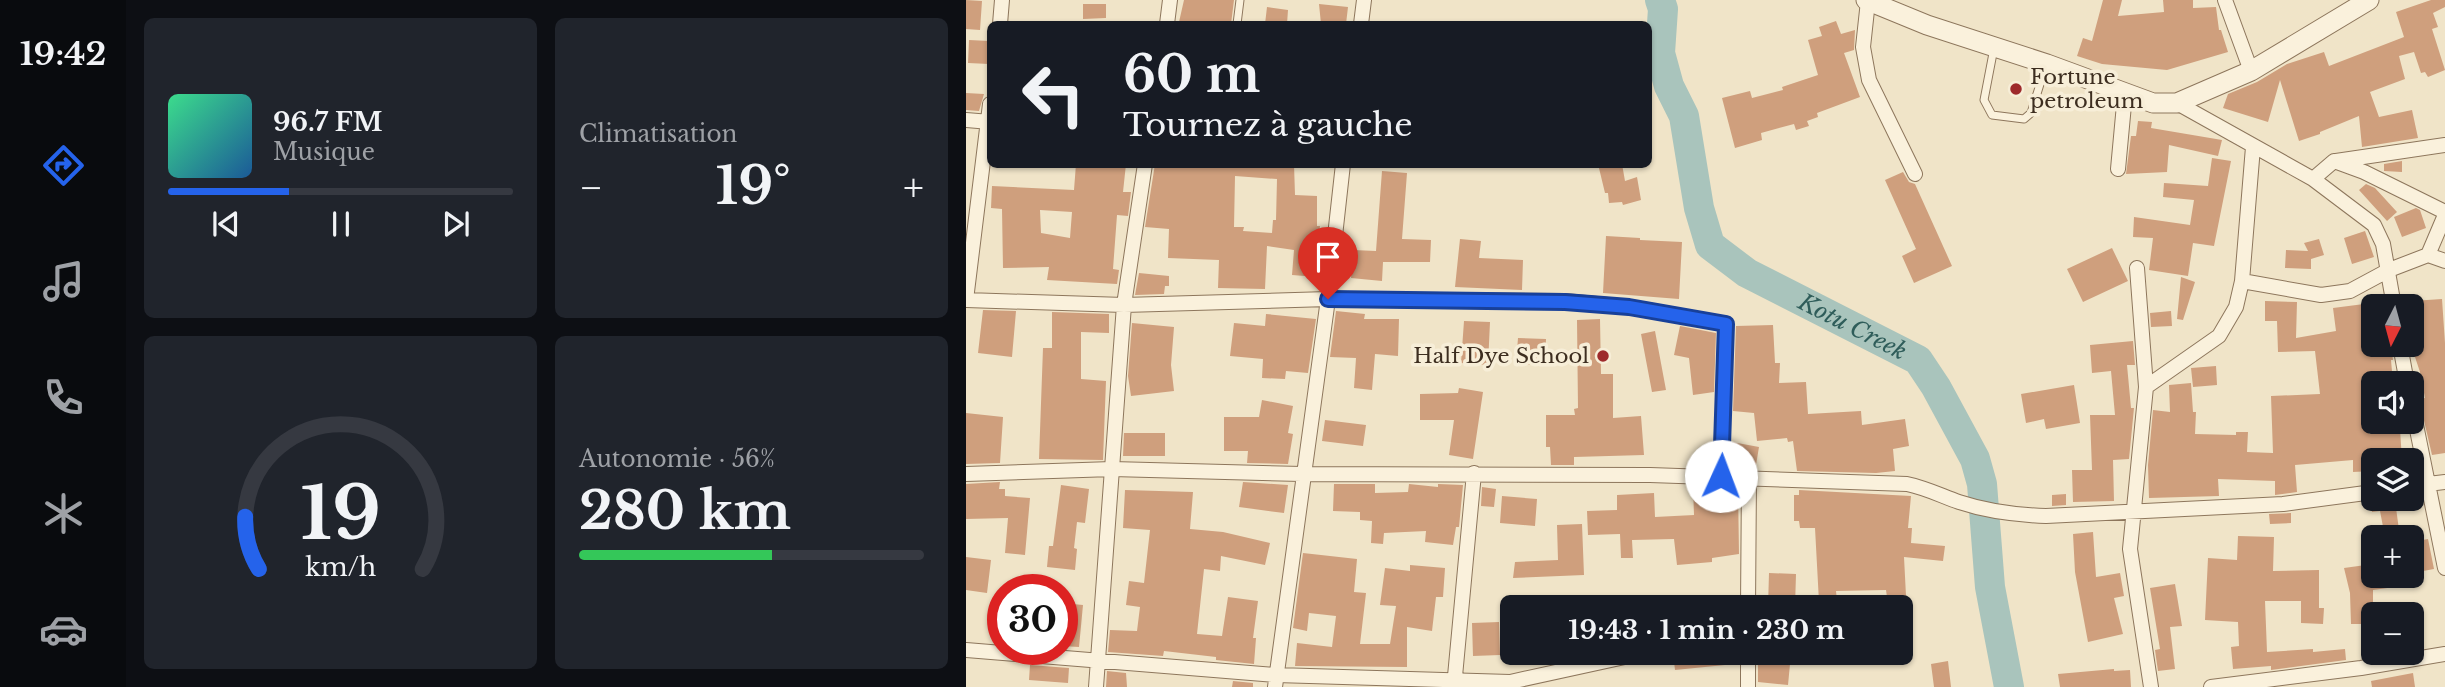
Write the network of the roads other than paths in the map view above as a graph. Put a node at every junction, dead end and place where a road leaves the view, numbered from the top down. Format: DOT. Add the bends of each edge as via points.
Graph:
graph roads {
  1 [pos="1002,0"];
  2 [pos="1170,0"];
  3 [pos="1240,0"];
  4 [pos="1364,0"];
  5 [pos="2225,0"];
  6 [pos="2369,0"];
  7 [pos="1867,1"];
  8 [pos="1000,21"];
  9 [pos="1167,21"];
  10 [pos="1237,21"];
  11 [pos="1361,21"];
  12 [pos="1994,48"];
  13 [pos="2047,64"];
  14 [pos="2251,71"];
  15 [pos="2125,94"];
  16 [pos="2177,103"];
  17 [pos="966,120"];
  18 [pos="987,122"];
  19 [pos="987,137"];
  20 [pos="2445,145"];
  21 [pos="2253,147"];
  22 [pos="2334,161"];
  23 [pos="1144,168"];
  24 [pos="1343,168"];
  25 [pos="2118,169"];
  26 [pos="1915,174"];
  27 [pos="2313,179"];
  28 [pos="2445,214"];
  29 [pos="2428,255"];
  30 [pos="2445,261"];
  31 [pos="2137,268"];
  32 [pos="2389,270"];
  33 [pos="2242,281"];
  34 [pos="2392,294"];
  35 [pos="1328,299"];
  36 [pos="966,300"];
  37 [pos="1124,305"];
  38 [pos="2146,387"];
  39 [pos="2418,434"];
  40 [pos="1112,469"];
  41 [pos="1474,473"];
  42 [pos="966,474"];
  43 [pos="1303,474"];
  44 [pos="1721,476"];
  45 [pos="1749,477"];
  46 [pos="2445,482"];
  47 [pos="2424,484"];
  48 [pos="2427,484"];
  49 [pos="2361,494"];
  50 [pos="2133,512"];
  51 [pos="2445,568"];
  52 [pos="1748,595"];
  53 [pos="966,650"];
  54 [pos="2445,654"];
  55 [pos="1098,660"];
  56 [pos="1588,665"];
  57 [pos="1748,665"];
  58 [pos="1275,681"];
  59 [pos="2273,683"];
  60 [pos="1455,684"];
  61 [pos="1096,687"];
  62 [pos="1748,687"];
  63 [pos="2151,687"];
  64 [pos="2211,687"];
  1 -- 8 [label="street"];
  2 -- 9 [label="street"];
  3 -- 10 [label="lane"];
  4 -- 11 [label="street"];
  5 -- 14 [label="street"];
  6 -- 14 [label="street"];
  7 -- 12 [label="street"];
  7 -- 26 [label="street" via="1863,47 1869,80"];
  12 -- 13 [label="street"];
  12 -- 13 [label="lane" via="1984,100 1992,115 2024,119 2031,113"];
  13 -- 15 [label="street"];
  14 -- 16 [label="street"];
  15 -- 16 [label="street" via="2153,103"];
  15 -- 25 [label="street"];
  16 -- 21 [label="street"];
  17 -- 18 [label="street"];
  19 -- 36 [label="street"];
  20 -- 22 [label="street"];
  21 -- 27 [label="street"];
  21 -- 33 [label="street"];
  22 -- 27 [label="street"];
  22 -- 28 [label="street"];
  23 -- 37 [label="street"];
  24 -- 35 [label="street"];
  27 -- 32 [label="street" via="2374,225"];
  28 -- 29 [label="street"];
  29 -- 30 [label="street"];
  29 -- 32 [label="street"];
  31 -- 38 [label="street"];
  32 -- 33 [label="street" via="2350,291 2321,295"];
  32 -- 34 [label="street"];
  33 -- 38 [label="street" via="2236,307 2219,336"];
  35 -- 37 [label="street"];
  35 -- 43 [label="street"];
  35 -- 44 [label="street" via="1565,302 1629,307 1726,324"];
  36 -- 37 [label="street"];
  37 -- 40 [label="street"];
  38 -- 50 [label="street"];
  39 -- 48 [label="street"];
  40 -- 42 [label="street"];
  40 -- 43 [label="street"];
  40 -- 55 [label="street"];
  41 -- 43 [label="street"];
  41 -- 44 [label="street"];
  41 -- 60 [label="street"];
  43 -- 58 [label="street"];
  44 -- 45 [label="street"];
  45 -- 50 [label="street" via="1908,484 1968,504 2046,516"];
  45 -- 52 [label="street"];
  46 -- 48 [label="street"];
  47 -- 48 [label="street"];
  48 -- 51 [label="street"];
  49 -- 50 [label="street" via="2283,504"];
  50 -- 63 [label="street" via="2130,549"];
  53 -- 55 [label="street"];
  54 -- 59 [label="street"];
  55 -- 58 [label="street"];
  55 -- 61 [label="street"];
  56 -- 60 [label="street" via="1510,682"];
  57 -- 62 [label="street"];
  58 -- 60 [label="street"];
  59 -- 64 [label="street"];
}
